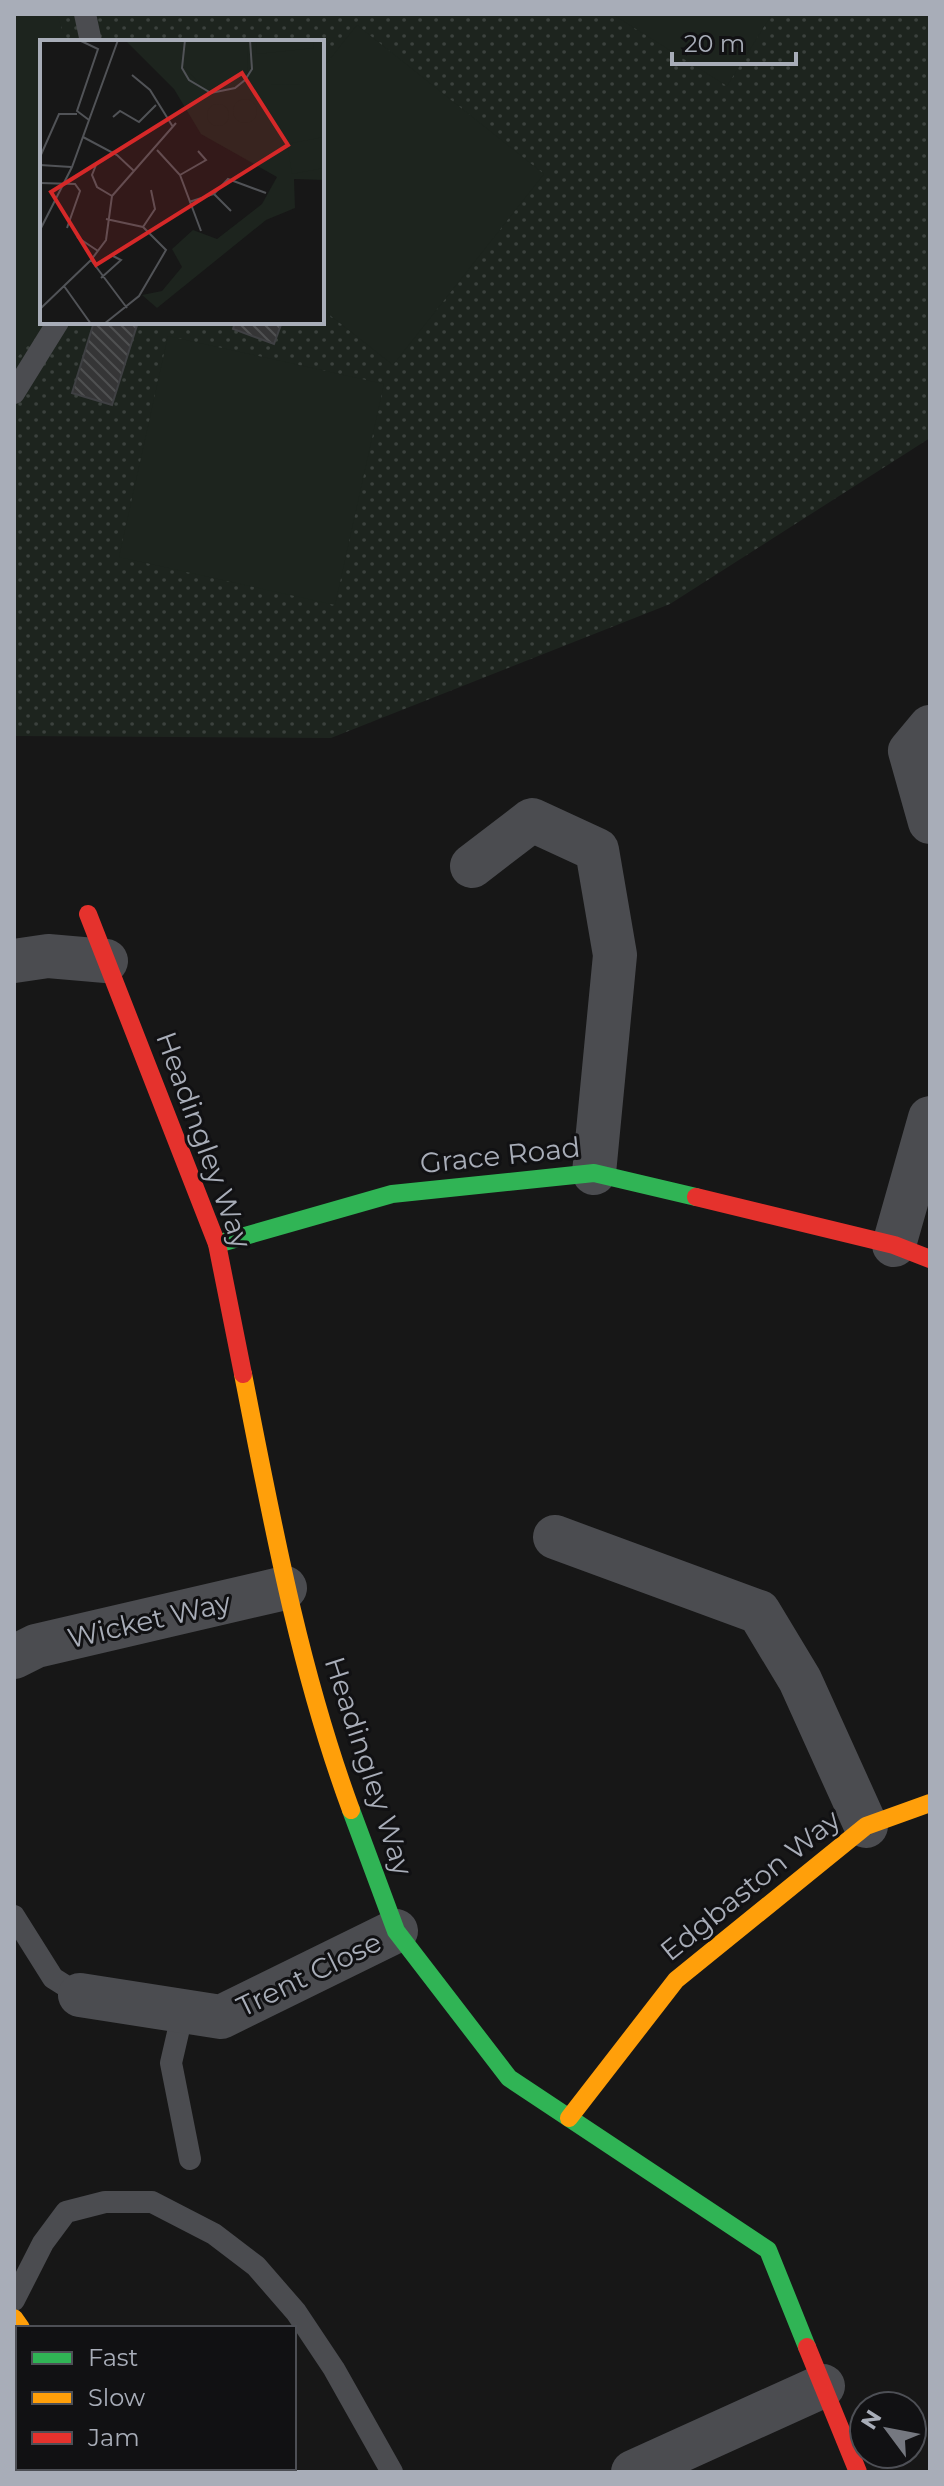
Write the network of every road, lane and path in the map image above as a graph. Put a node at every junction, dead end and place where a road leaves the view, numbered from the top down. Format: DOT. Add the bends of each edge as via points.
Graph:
graph roads {
  1 [pos="85,14"];
  2 [pos="91,40"];
  3 [pos="57,324"];
  4 [pos="14,393"];
  5 [pos="930,727"];
  6 [pos="930,822"];
  7 [pos="472,866"];
  8 [pos="88,914"];
  9 [pos="14,961"];
  10 [pos="106,961"];
  11 [pos="930,1118"];
  12 [pos="594,1173"];
  13 [pos="217,1244"];
  14 [pos="912,1252"];
  15 [pos="555,1537"];
  16 [pos="285,1588"];
  17 [pos="14,1657"];
  18 [pos="930,1803"];
  19 [pos="866,1826"];
  20 [pos="14,1916"];
  21 [pos="396,1931"];
  22 [pos="80,1995"];
  23 [pos="183,2011"];
  24 [pos="569,2118"];
  25 [pos="190,2159"];
  26 [pos="14,2300"];
  27 [pos="823,2386"];
  28 [pos="392,2472"];
  29 [pos="633,2472"];
  30 [pos="858,2472"];
  1 -- 2 [label="lane"];
  3 -- 4 [label="lane"];
  5 -- 6 [label="street" via="910,751"];
  7 -- 12 [label="street" via="532,820 597,850 615,955"];
  8 -- 10 [label="street, Headingley Way"];
  9 -- 10 [label="street" via="48,956"];
  10 -- 13 [label="street, Headingley Way"];
  11 -- 14 [label="street"];
  12 -- 13 [label="street, Grace Road" via="392,1194"];
  12 -- 14 [label="street, Grace Road"];
  13 -- 16 [label="street, Headingley Way"];
  15 -- 19 [label="street" via="759,1612 800,1680"];
  16 -- 17 [label="street, Wicket Way" via="36,1646"];
  16 -- 21 [label="street, Headingley Way" via="328,1748"];
  18 -- 19 [label="street, Edgbaston Way"];
  19 -- 24 [label="street, Edgbaston Way" via="676,1980"];
  20 -- 22 [label="lane" via="53,1978"];
  21 -- 23 [label="street, Trent Close" via="221,2017"];
  21 -- 24 [label="street, Headingley Way" via="509,2078"];
  22 -- 23 [label="street, Trent Close"];
  23 -- 25 [label="lane" via="171,2063"];
  24 -- 27 [label="street, Headingley Way" via="768,2250"];
  26 -- 28 [label="lane" via="43,2243 66,2212 105,2202 152,2202 214,2234 256,2266 296,2312 334,2369"];
  27 -- 29 [label="street"];
  27 -- 30 [label="street, Headingley Way"];
}
